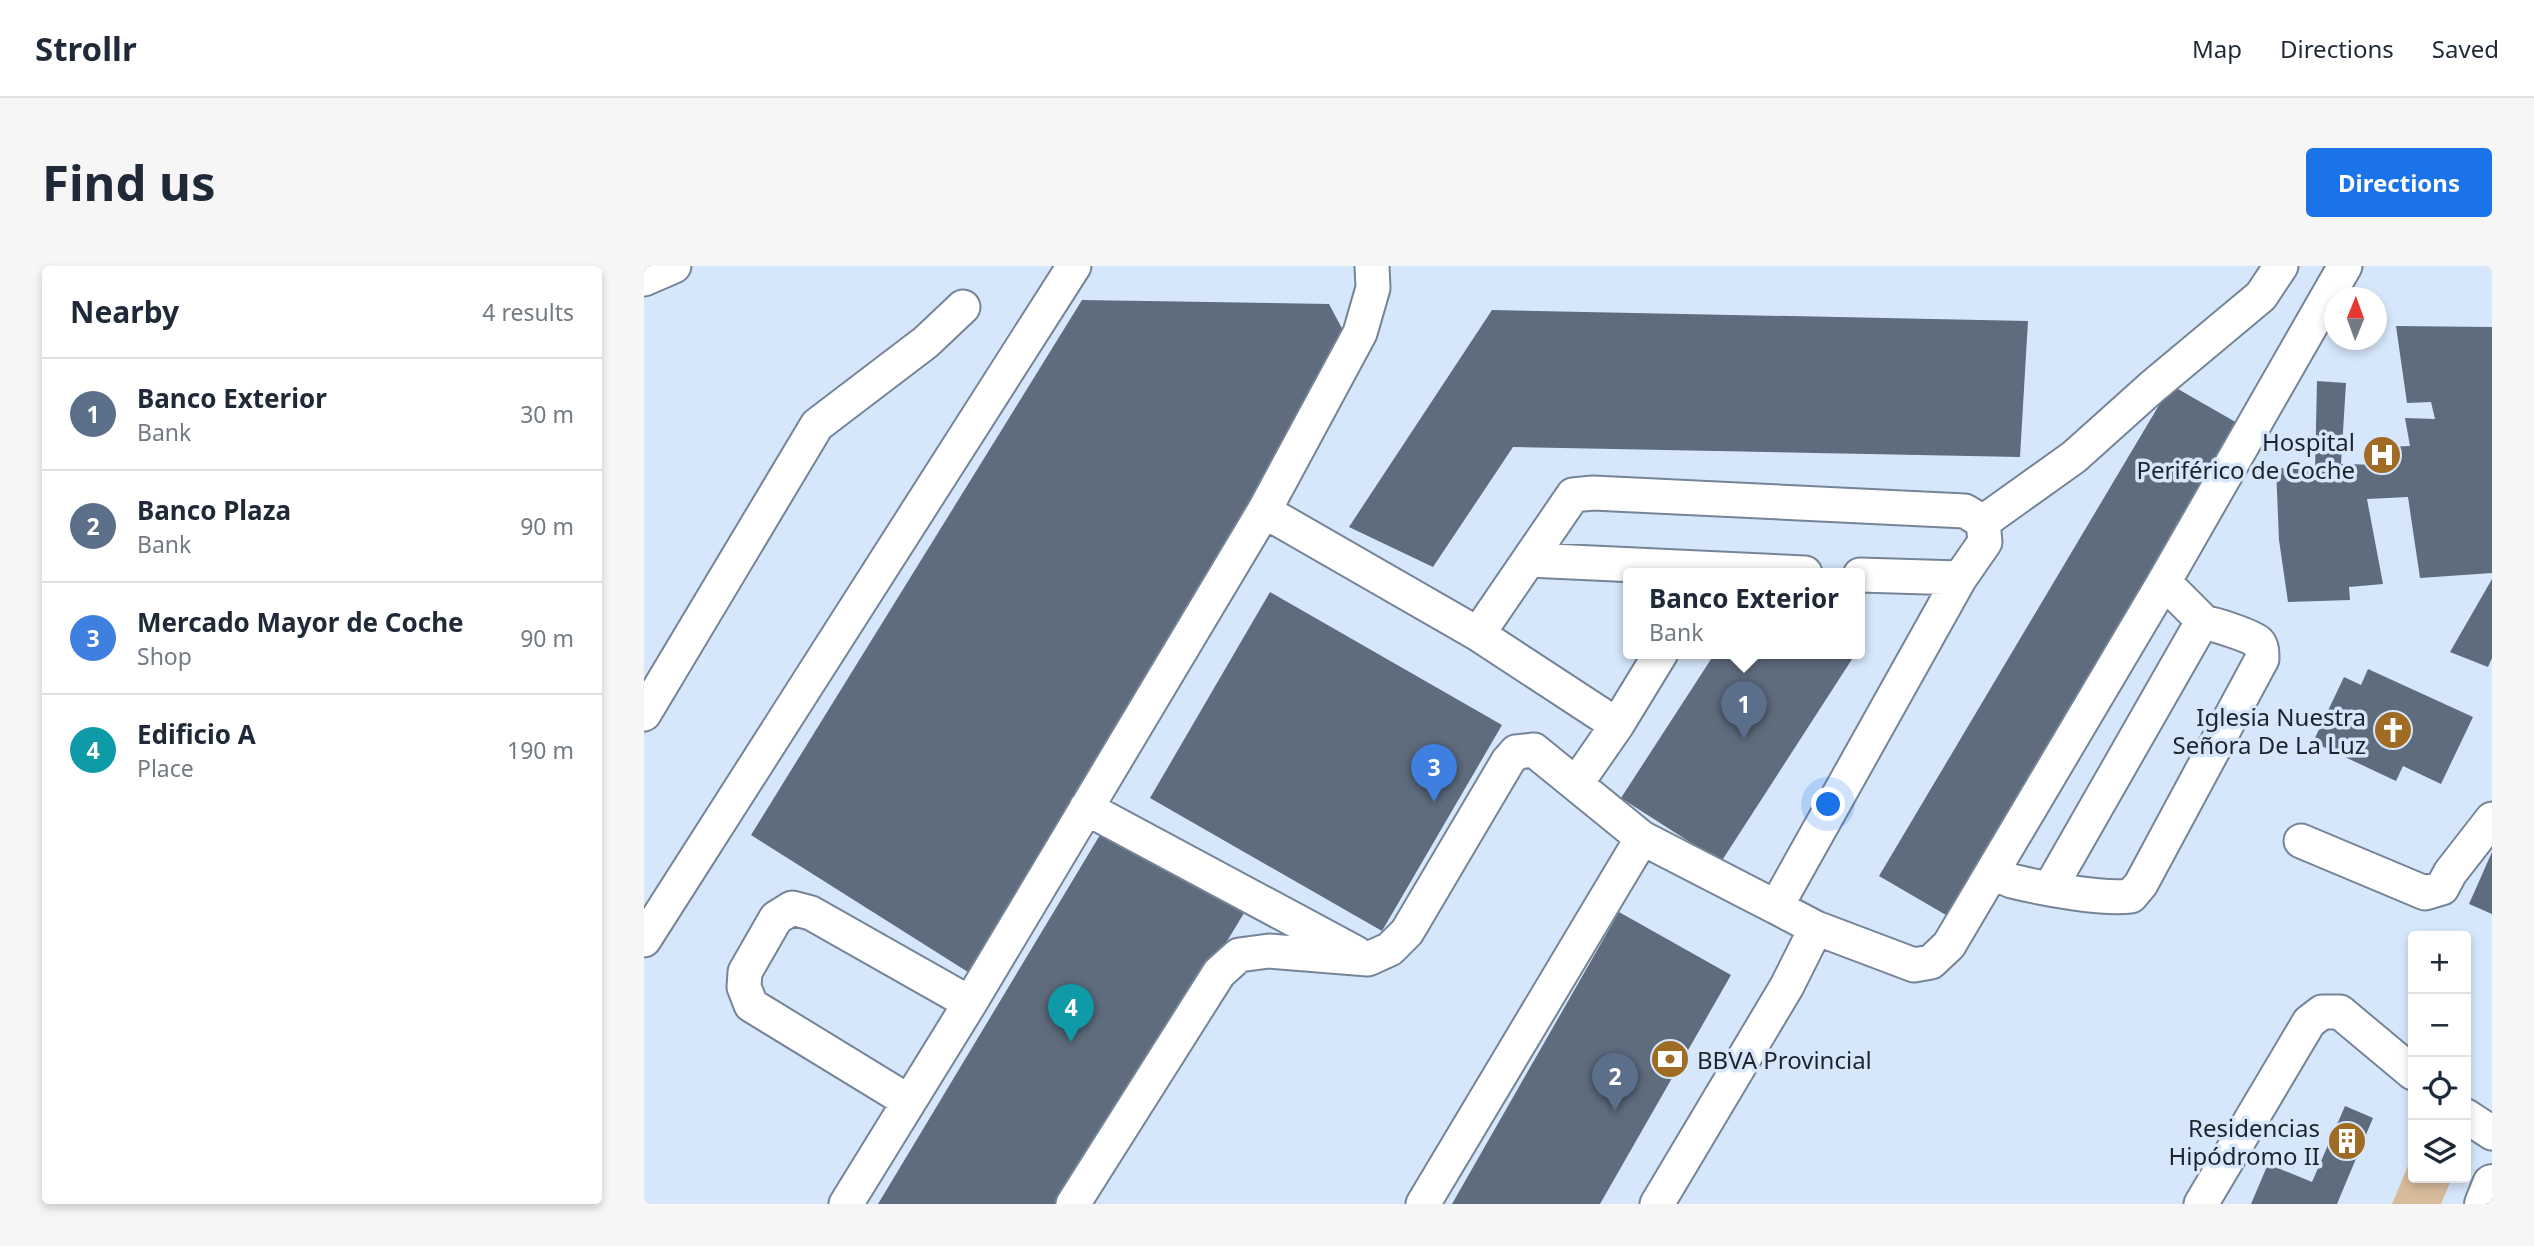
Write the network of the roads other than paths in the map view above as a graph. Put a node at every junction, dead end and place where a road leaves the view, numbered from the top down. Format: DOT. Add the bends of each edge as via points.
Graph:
graph roads {
  1 [pos="674,266"];
  2 [pos="1074,266"];
  3 [pos="1372,266"];
  4 [pos="2281,266"];
  5 [pos="2345,266"];
  6 [pos="644,279"];
  7 [pos="963,307"];
  8 [pos="1264,512"];
  9 [pos="1983,522"];
  10 [pos="1529,560"];
  11 [pos="1661,568"];
  12 [pos="1865,575"];
  13 [pos="1960,578"];
  14 [pos="2164,582"];
  15 [pos="2205,623"];
  16 [pos="1478,634"];
  17 [pos="1657,659"];
  18 [pos="644,714"];
  19 [pos="1617,725"];
  20 [pos="1576,784"];
  21 [pos="1086,808"];
  22 [pos="2492,819"];
  23 [pos="1642,838"];
  24 [pos="2301,841"];
  25 [pos="1993,870"];
  26 [pos="2050,888"];
  27 [pos="1776,907"];
  28 [pos="1816,928"];
  29 [pos="644,940"];
  30 [pos="1368,959"];
  31 [pos="970,1003"];
  32 [pos="2408,1069"];
  33 [pos="908,1101"];
  34 [pos="2471,1119"];
  35 [pos="2492,1133"];
  36 [pos="2492,1184"];
  37 [pos="846,1204"];
  38 [pos="1073,1204"];
  39 [pos="1423,1204"];
  40 [pos="1657,1204"];
  41 [pos="2201,1204"];
  42 [pos="2484,1204"];
  1 -- 6 [label="street"];
  2 -- 29 [label="street"];
  3 -- 8 [label="street" via="1373,288 1360,334"];
  4 -- 9 [label="street" via="2260,296 2074,457"];
  5 -- 14 [label="street"];
  7 -- 18 [label="street" via="926,342 817,425"];
  8 -- 16 [label="street"];
  8 -- 21 [label="street"];
  9 -- 10 [label="street" via="1965,511 1592,493 1573,495"];
  9 -- 13 [label="street" via="1985,542"];
  10 -- 11 [label="street"];
  10 -- 16 [label="street"];
  12 -- 13 [label="street"];
  13 -- 27 [label="street"];
  14 -- 15 [label="street"];
  14 -- 25 [label="street"];
  15 -- 26 [label="street"];
  15 -- 26 [label="street" via="2258,642 2262,659 2141,884 2131,896 2118,898"];
  16 -- 19 [label="street"];
  17 -- 19 [label="street"];
  19 -- 20 [label="street"];
  20 -- 23 [label="street"];
  20 -- 30 [label="street" via="1534,750 1516,752 1407,932 1391,949"];
  21 -- 30 [label="street"];
  21 -- 31 [label="street"];
  22 -- 24 [label="street" via="2442,888 2425,893"];
  23 -- 27 [label="street"];
  23 -- 39 [label="street"];
  25 -- 26 [label="street" via="2010,880"];
  25 -- 28 [label="street" via="1949,946 1931,962 1914,965"];
  27 -- 28 [label="street"];
  28 -- 40 [label="street" via="1787,986"];
  30 -- 38 [label="street" via="1269,951 1239,955 1219,973"];
  31 -- 33 [label="street"];
  31 -- 33 [label="street" via="811,912 792,908 776,918 745,972 744,987 751,1004"];
  32 -- 41 [label="street" via="2340,1012 2322,1012 2309,1022"];
  33 -- 37 [label="street"];
  34 -- 35 [label="street"];
  36 -- 42 [label="main road"];
}
